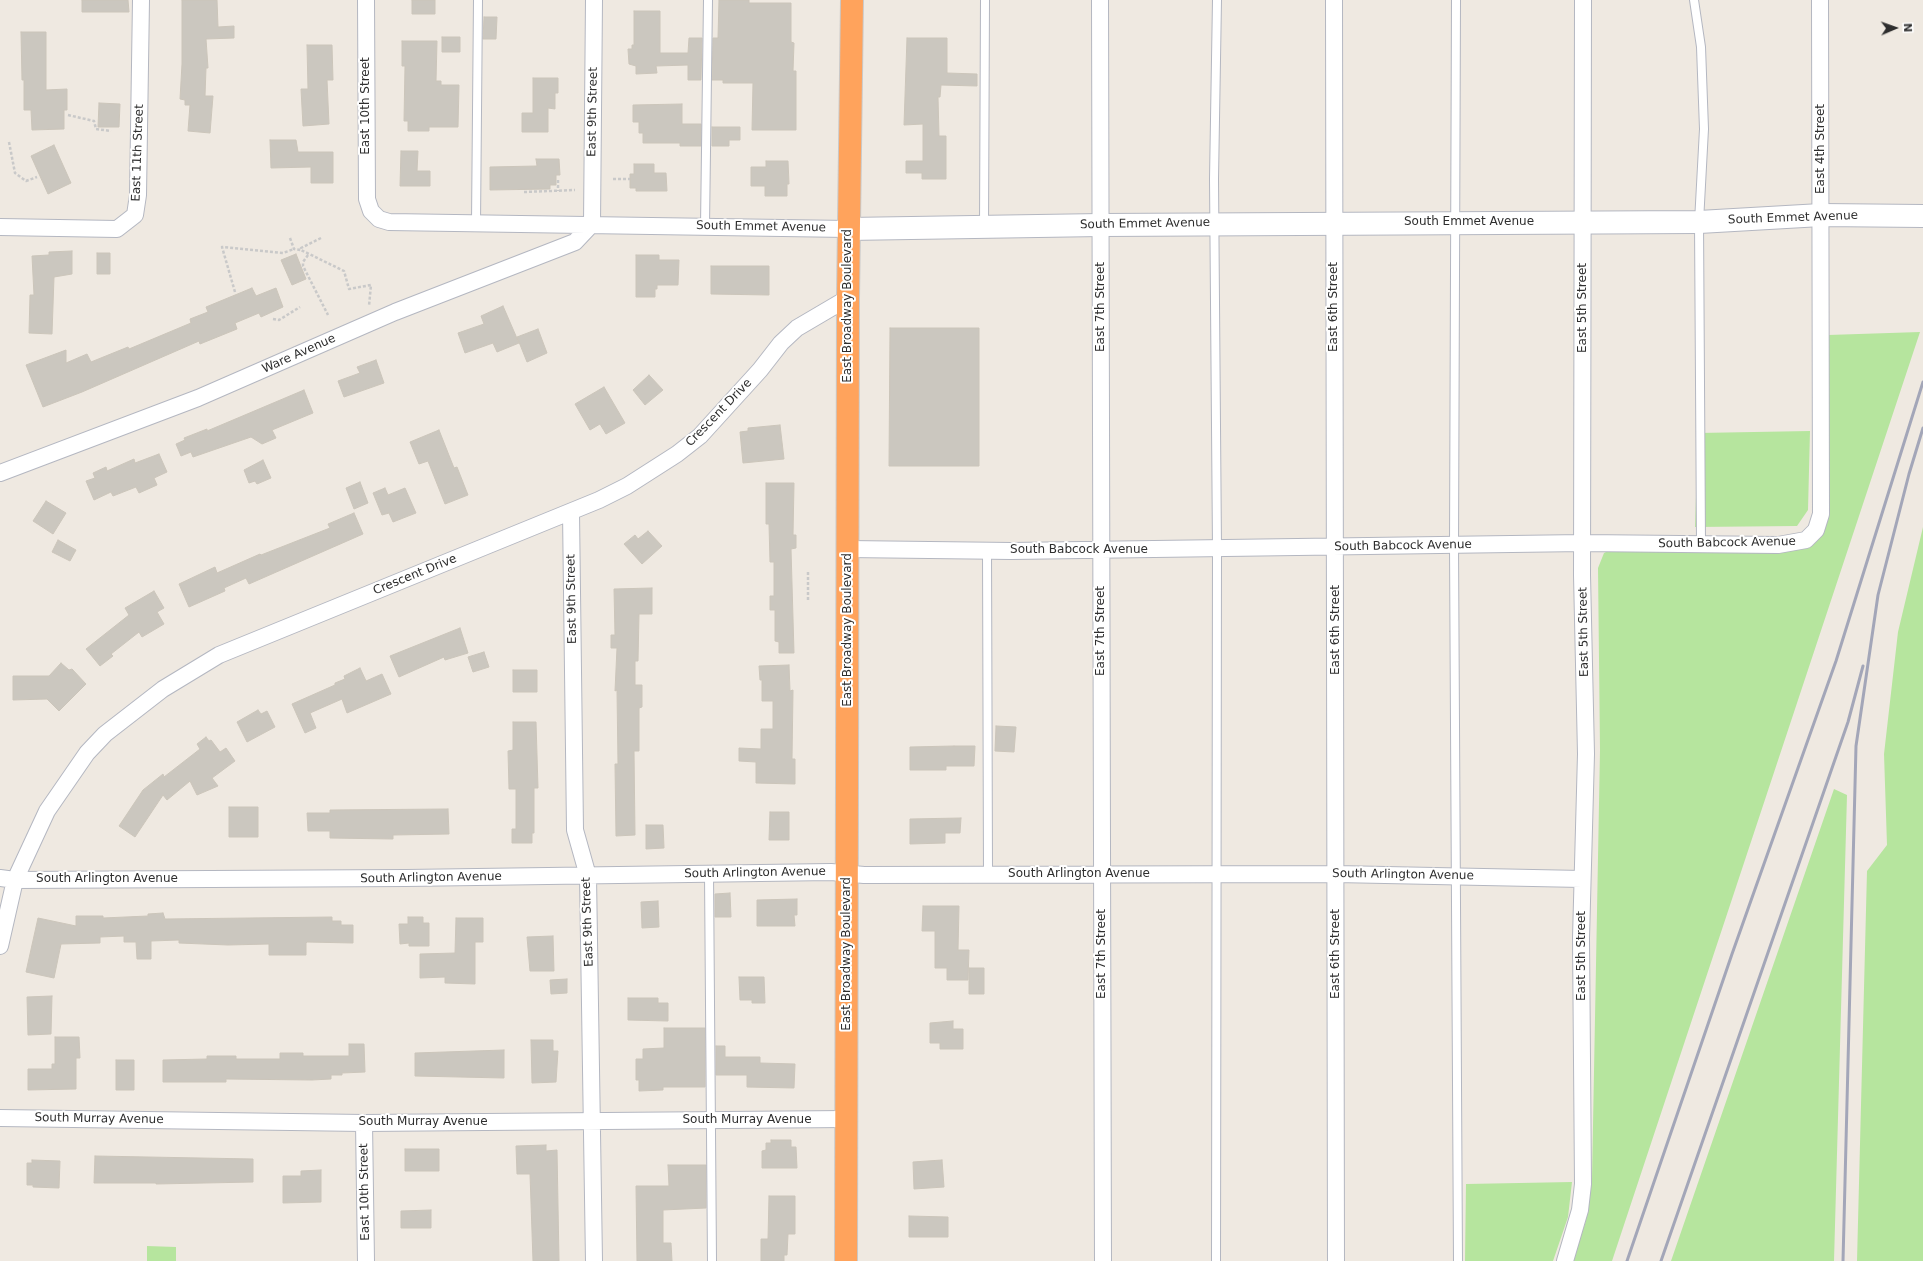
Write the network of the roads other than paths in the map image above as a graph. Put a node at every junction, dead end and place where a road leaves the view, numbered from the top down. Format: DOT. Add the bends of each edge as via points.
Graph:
graph roads {
  1 [pos="141,0"];
  2 [pos="366,0"];
  3 [pos="478,0"];
  4 [pos="594,0"];
  5 [pos="708,0"];
  6 [pos="852,0"];
  7 [pos="985,0"];
  8 [pos="1100,0"];
  9 [pos="1217,0"];
  10 [pos="1334,0"];
  11 [pos="1456,0"];
  12 [pos="1583,0"];
  13 [pos="1694,0"];
  14 [pos="1820,0"];
  15 [pos="371,211"];
  16 [pos="1821,215"];
  17 [pos="1923,216"];
  18 [pos="1454,222"];
  19 [pos="1584,222"];
  20 [pos="1698,222"];
  21 [pos="476,223"];
  22 [pos="1334,223"];
  23 [pos="592,224"];
  24 [pos="1215,224"];
  25 [pos="1101,225"];
  26 [pos="705,226"];
  27 [pos="0,227"];
  28 [pos="984,227"];
  29 [pos="848,229"];
  30 [pos="848,298"];
  31 [pos="1822,394"];
  32 [pos="0,472"];
  33 [pos="571,512"];
  34 [pos="1583,543"];
  35 [pos="1701,544"];
  36 [pos="1454,546"];
  37 [pos="1336,547"];
  38 [pos="848,549"];
  39 [pos="1217,549"];
  40 [pos="987,550"];
  41 [pos="1101,550"];
  42 [pos="848,873"];
  43 [pos="709,874"];
  44 [pos="988,874"];
  45 [pos="1101,874"];
  46 [pos="1217,874"];
  47 [pos="1336,874"];
  48 [pos="588,876"];
  49 [pos="1454,876"];
  50 [pos="7,879"];
  51 [pos="1582,879"];
  52 [pos="0,946"];
  53 [pos="0,1118"];
  54 [pos="846,1119"];
  55 [pos="712,1120"];
  56 [pos="593,1121"];
  57 [pos="364,1123"];
  58 [pos="366,1261"];
  59 [pos="594,1261"];
  60 [pos="712,1261"];
  61 [pos="846,1261"];
  62 [pos="1103,1261"];
  63 [pos="1216,1261"];
  64 [pos="1336,1261"];
  65 [pos="1458,1261"];
  66 [pos="1565,1261"];
  1 -- 27 [label="street, East 11th Street" via="138,195 135,215 117,229"];
  2 -- 15 [label="street, East 10th Street" via="367,199"];
  3 -- 21 [label="lane"];
  4 -- 23 [label="street, East 9th Street"];
  5 -- 26 [label="lane"];
  6 -- 29 [label="highway, East Broadway Boulevard"];
  7 -- 28 [label="lane"];
  8 -- 25 [label="street, East 7th Street"];
  9 -- 24 [label="lane"];
  10 -- 22 [label="street, East 6th Street"];
  11 -- 18 [label="lane"];
  12 -- 19 [label="street, East 5th Street"];
  13 -- 20 [label="lane" via="1701,47 1704,129"];
  14 -- 16 [label="street, East 4th Street"];
  15 -- 21 [label="street, South Emmet Avenue" via="379,219 389,222"];
  16 -- 17 [label="street, South Emmet Avenue"];
  16 -- 20 [label="street, South Emmet Avenue"];
  16 -- 31 [label="street, East 4th Street"];
  18 -- 19 [label="street, South Emmet Avenue"];
  18 -- 22 [label="street, South Emmet Avenue"];
  18 -- 36 [label="lane"];
  19 -- 20 [label="street, South Emmet Avenue"];
  19 -- 34 [label="street, East 5th Street"];
  20 -- 35 [label="lane"];
  21 -- 23 [label="street, South Emmet Avenue"];
  22 -- 24 [label="street, South Emmet Avenue"];
  22 -- 37 [label="street, East 6th Street"];
  23 -- 26 [label="street, South Emmet Avenue"];
  23 -- 32 [label="street, Ware Avenue" via="574,242 395,312 198,398"];
  24 -- 25 [label="street, South Emmet Avenue"];
  24 -- 39 [label="lane"];
  25 -- 28 [label="street, South Emmet Avenue"];
  25 -- 41 [label="street, East 7th Street"];
  26 -- 29 [label="street, South Emmet Avenue"];
  28 -- 29 [label="street, South Emmet Avenue"];
  29 -- 30 [label="highway, East Broadway Boulevard"];
  30 -- 33 [label="street, Crescent Drive" via="797,328 700,436 677,454 627,486"];
  30 -- 38 [label="highway, East Broadway Boulevard"];
  31 -- 35 [label="street, South Babcock Avenue" via="1820,514 1819,523 1811,536 1799,543 1778,545"];
  33 -- 48 [label="street, East 9th Street" via="575,830"];
  33 -- 50 [label="street, Crescent Drive" via="231,650 189,672 105,734 87,753 47,811"];
  34 -- 35 [label="street, South Babcock Avenue"];
  34 -- 36 [label="street, South Babcock Avenue"];
  34 -- 51 [label="street, East 5th Street" via="1586,754"];
  36 -- 37 [label="street, South Babcock Avenue"];
  36 -- 49 [label="lane"];
  37 -- 39 [label="street, South Babcock Avenue"];
  37 -- 47 [label="street, East 6th Street"];
  38 -- 40 [label="street, South Babcock Avenue"];
  38 -- 42 [label="highway, East Broadway Boulevard"];
  39 -- 41 [label="street, South Babcock Avenue"];
  39 -- 46 [label="lane"];
  40 -- 41 [label="street, South Babcock Avenue"];
  40 -- 44 [label="lane"];
  41 -- 45 [label="street, East 7th Street"];
  42 -- 43 [label="street, South Arlington Avenue"];
  42 -- 44 [label="street, South Arlington Avenue"];
  42 -- 54 [label="highway, East Broadway Boulevard"];
  43 -- 48 [label="street, South Arlington Avenue"];
  43 -- 55 [label="lane"];
  44 -- 45 [label="street, South Arlington Avenue"];
  45 -- 46 [label="street, South Arlington Avenue"];
  45 -- 62 [label="street, East 7th Street"];
  46 -- 47 [label="street, South Arlington Avenue"];
  46 -- 63 [label="lane"];
  47 -- 49 [label="street, South Arlington Avenue"];
  47 -- 64 [label="street, East 6th Street"];
  48 -- 50 [label="street, South Arlington Avenue"];
  48 -- 56 [label="street, East 9th Street"];
  49 -- 51 [label="street, South Arlington Avenue"];
  49 -- 65 [label="lane"];
  50 -- 52 [label="street, Crescent Drive"];
  51 -- 66 [label="street, East 5th Street" via="1583,1184 1580,1210"];
  53 -- 57 [label="street, South Murray Avenue"];
  54 -- 55 [label="street, South Murray Avenue"];
  54 -- 61 [label="highway, East Broadway Boulevard"];
  55 -- 56 [label="street, South Murray Avenue"];
  55 -- 60 [label="lane"];
  56 -- 57 [label="street, South Murray Avenue"];
  56 -- 59 [label="street, East 9th Street"];
  57 -- 58 [label="street, East 10th Street"];
}
